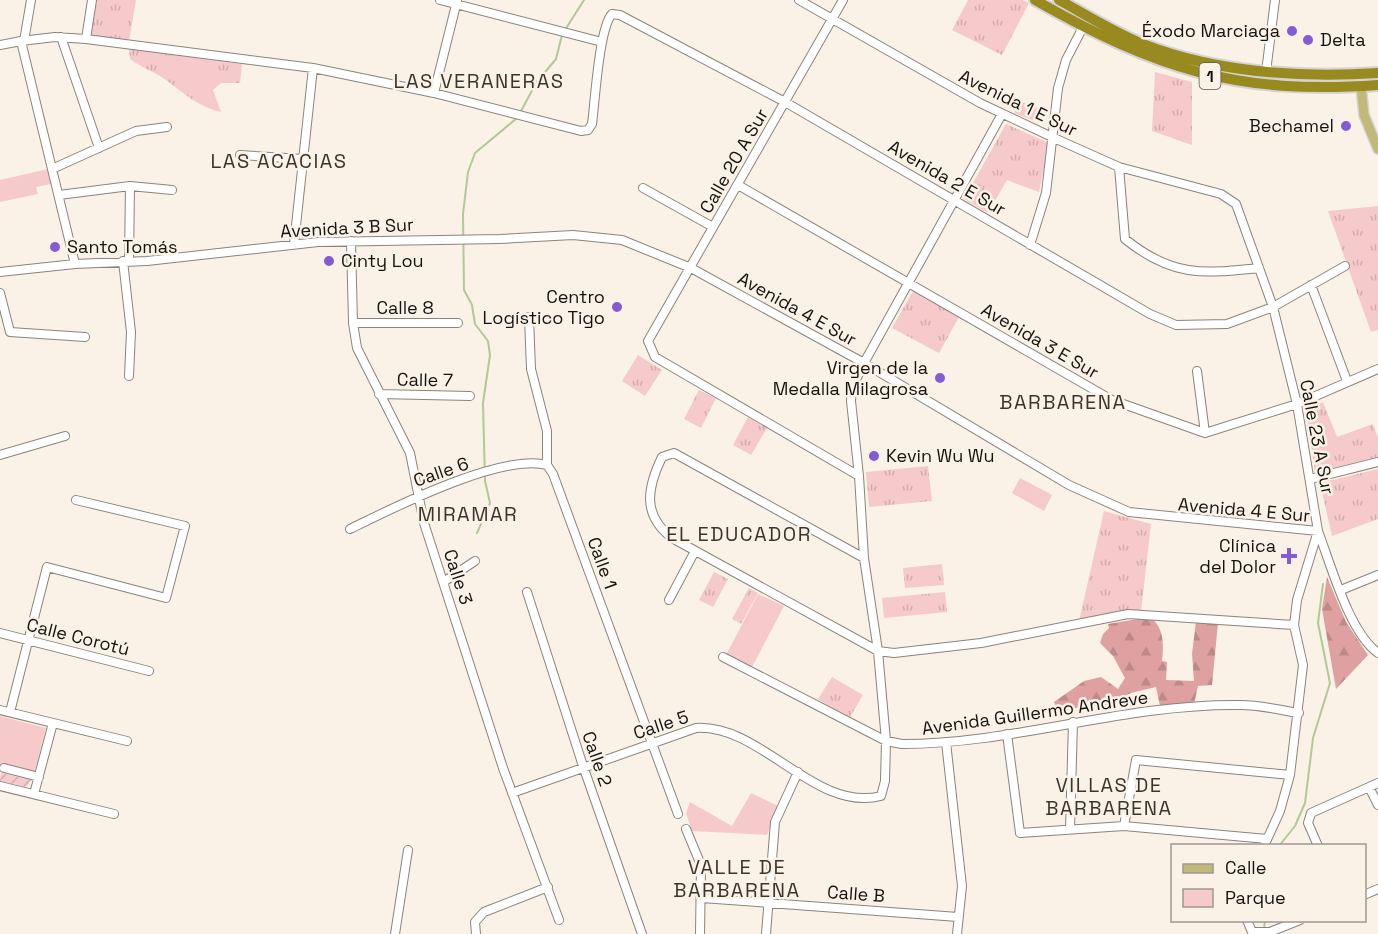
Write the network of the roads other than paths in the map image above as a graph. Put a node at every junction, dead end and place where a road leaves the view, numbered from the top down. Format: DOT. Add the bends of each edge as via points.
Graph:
graph roads {
  1 [pos="31,0"];
  2 [pos="92,0"];
  3 [pos="440,0"];
  4 [pos="799,0"];
  5 [pos="843,0"];
  6 [pos="1035,0"];
  7 [pos="1059,0"];
  8 [pos="1275,0"];
  9 [pos="457,2"];
  10 [pos="832,18"];
  11 [pos="1083,27"];
  12 [pos="61,37"];
  13 [pos="86,39"];
  14 [pos="22,41"];
  15 [pos="602,42"];
  16 [pos="0,45"];
  17 [pos="314,68"];
  18 [pos="1266,72"];
  19 [pos="1378,73"];
  20 [pos="1203,75"];
  21 [pos="1378,85"];
  22 [pos="1360,86"];
  23 [pos="1326,88"];
  24 [pos="434,93"];
  25 [pos="785,102"];
  26 [pos="1002,114"];
  27 [pos="167,127"];
  28 [pos="1054,138"];
  29 [pos="99,148"];
  30 [pos="1378,149"];
  31 [pos="240,155"];
  32 [pos="303,159"];
  33 [pos="1119,167"];
  34 [pos="52,169"];
  35 [pos="738,185"];
  36 [pos="130,186"];
  37 [pos="643,188"];
  38 [pos="172,190"];
  39 [pos="59,195"];
  40 [pos="955,200"];
  41 [pos="1236,204"];
  42 [pos="713,227"];
  43 [pos="351,241"];
  44 [pos="294,244"];
  45 [pos="1030,245"];
  46 [pos="126,261"];
  47 [pos="75,264"];
  48 [pos="1345,266"];
  49 [pos="691,268"];
  50 [pos="1258,268"];
  51 [pos="0,272"];
  52 [pos="909,282"];
  53 [pos="1311,285"];
  54 [pos="0,293"];
  55 [pos="1273,307"];
  56 [pos="529,317"];
  57 [pos="353,323"];
  58 [pos="458,323"];
  59 [pos="85,337"];
  60 [pos="864,363"];
  61 [pos="1378,369"];
  62 [pos="1197,371"];
  63 [pos="129,376"];
  64 [pos="1347,381"];
  65 [pos="379,394"];
  66 [pos="470,396"];
  67 [pos="1298,404"];
  68 [pos="1205,434"];
  69 [pos="65,436"];
  70 [pos="0,455"];
  71 [pos="1378,462"];
  72 [pos="548,465"];
  73 [pos="860,476"];
  74 [pos="1310,479"];
  75 [pos="418,495"];
  76 [pos="76,500"];
  77 [pos="350,529"];
  78 [pos="1318,531"];
  79 [pos="695,551"];
  80 [pos="864,558"];
  81 [pos="475,561"];
  82 [pos="1378,575"];
  83 [pos="444,582"];
  84 [pos="1341,590"];
  85 [pos="527,592"];
  86 [pos="669,600"];
  87 [pos="1294,625"];
  88 [pos="0,633"];
  89 [pos="30,640"];
  90 [pos="878,651"];
  91 [pos="1378,653"];
  92 [pos="723,657"];
  93 [pos="149,670"];
  94 [pos="0,710"];
  95 [pos="10,712"];
  96 [pos="1299,713"];
  97 [pos="1073,722"];
  98 [pos="53,723"];
  99 [pos="1007,734"];
  100 [pos="127,741"];
  101 [pos="886,741"];
  102 [pos="946,742"];
  103 [pos="652,744"];
  104 [pos="583,766"];
  105 [pos="4,768"];
  106 [pos="798,772"];
  107 [pos="1290,775"];
  108 [pos="39,777"];
  109 [pos="1378,783"];
  110 [pos="0,786"];
  111 [pos="1369,787"];
  112 [pos="512,793"];
  113 [pos="34,794"];
  114 [pos="1378,805"];
  115 [pos="114,814"];
  116 [pos="678,814"];
  117 [pos="1124,826"];
  118 [pos="686,829"];
  119 [pos="1070,829"];
  120 [pos="1266,842"];
  121 [pos="1317,844"];
  122 [pos="408,850"];
  123 [pos="548,887"];
  124 [pos="702,898"];
  125 [pos="768,903"];
  126 [pos="958,917"];
  127 [pos="559,920"];
  128 [pos="1247,922"];
  129 [pos="1297,922"];
  130 [pos="395,934"];
  131 [pos="476,934"];
  132 [pos="642,934"];
  133 [pos="700,934"];
  134 [pos="766,934"];
  135 [pos="957,934"];
  1 -- 14 [label="street"];
  2 -- 13 [label="street"];
  3 -- 9 [label="street"];
  4 -- 10 [label="street, Avenida 1 E Sur"];
  5 -- 10 [label="street, Calle 20 A Sur"];
  6 -- 11 [label="highway, 1"];
  7 -- 18 [label="highway, 1" via="1140,43 1221,66"];
  8 -- 18 [label="street"];
  9 -- 15 [label="street"];
  9 -- 24 [label="street"];
  10 -- 25 [label="street, Calle 20 A Sur"];
  10 -- 26 [label="street, Avenida 1 E Sur"];
  11 -- 20 [label="highway, 1" via="1142,55"];
  11 -- 28 [label="street" via="1066,60 1058,88"];
  12 -- 13 [label="street"];
  12 -- 14 [label="street"];
  12 -- 29 [label="street"];
  13 -- 17 [label="street"];
  14 -- 16 [label="street"];
  14 -- 34 [label="street"];
  15 -- 24 [label="street" via="592,124 588,130"];
  15 -- 25 [label="street, Avenida 2 E Sur" via="607,19 612,14 620,15"];
  17 -- 24 [label="street"];
  17 -- 32 [label="street"];
  18 -- 19 [label="highway, 1"];
  18 -- 20 [label="highway" via="1253,78"];
  18 -- 23 [label="highway" via="1276,80"];
  20 -- 23 [label="highway, 1" via="1264,86"];
  21 -- 22 [label="highway, 1"];
  22 -- 23 [label="highway, 1"];
  22 -- 30 [label="main road" via="1364,115"];
  25 -- 35 [label="street, Calle 20 A Sur"];
  25 -- 40 [label="street, Avenida 2 E Sur"];
  26 -- 28 [label="street, Avenida 1 E Sur"];
  26 -- 40 [label="street"];
  27 -- 29 [label="street" via="136,131"];
  28 -- 33 [label="street, Avenida 1 E Sur"];
  28 -- 45 [label="street" via="1046,193"];
  29 -- 34 [label="street"];
  31 -- 32 [label="street"];
  32 -- 44 [label="street"];
  33 -- 41 [label="street, Avenida 1 E Sur" via="1221,194"];
  33 -- 50 [label="street" via="1125,239 1148,258 1208,273"];
  34 -- 39 [label="street"];
  35 -- 42 [label="street, Calle 20 A Sur"];
  35 -- 52 [label="street, Avenida 3 E Sur"];
  36 -- 38 [label="street"];
  36 -- 39 [label="street"];
  36 -- 46 [label="street"];
  37 -- 42 [label="street"];
  39 -- 47 [label="street"];
  40 -- 45 [label="street, Avenida 2 E Sur"];
  40 -- 52 [label="street"];
  41 -- 50 [label="street, Calle 23 A Sur"];
  42 -- 49 [label="street, Calle 20 A Sur"];
  43 -- 44 [label="street, Avenida 3 B Sur"];
  43 -- 49 [label="street, Avenida 3 B Sur" via="599,236 622,240"];
  43 -- 57 [label="street, Calle 3"];
  44 -- 46 [label="street, Avenida 3 B Sur"];
  45 -- 55 [label="street, Avenida 2 E Sur" via="1176,325 1227,324"];
  46 -- 47 [label="street, Avenida 3 B Sur"];
  46 -- 63 [label="street" via="131,332"];
  47 -- 51 [label="street, Avenida 3 B Sur"];
  48 -- 53 [label="street, Avenida 2 E Sur"];
  49 -- 60 [label="street, Avenida 4 E Sur"];
  49 -- 73 [label="street, Calle 20 A Sur" via="649,336 648,347 655,357"];
  50 -- 55 [label="street, Calle 23 A Sur"];
  52 -- 60 [label="street"];
  52 -- 68 [label="street, Avenida 3 E Sur" via="1113,400"];
  53 -- 55 [label="street, Avenida 2 E Sur"];
  53 -- 64 [label="street"];
  54 -- 59 [label="street" via="10,332"];
  55 -- 67 [label="street, Calle 23 A Sur"];
  56 -- 72 [label="street, Calle 1" via="531,369 547,431"];
  57 -- 58 [label="street, Calle 8"];
  57 -- 65 [label="street, Calle 3" via="357,348"];
  60 -- 73 [label="street" via="851,394"];
  60 -- 78 [label="street, Avenida 4 E Sur" via="1069,485 1129,512"];
  61 -- 64 [label="street"];
  62 -- 68 [label="street"];
  64 -- 67 [label="street"];
  65 -- 66 [label="street, Calle 7"];
  65 -- 75 [label="street, Calle 3" via="410,453"];
  67 -- 68 [label="street"];
  67 -- 74 [label="street, Calle 23 A Sur"];
  69 -- 70 [label="street"];
  71 -- 74 [label="street"];
  72 -- 75 [label="street, Calle 6" via="528,464 480,475"];
  72 -- 103 [label="street, Calle 1"];
  73 -- 80 [label="street"];
  74 -- 78 [label="street, Calle 23 A Sur"];
  75 -- 77 [label="street, Calle 6"];
  75 -- 83 [label="street, Calle 3"];
  76 -- 89 [label="street" via="184,526 166,598 47,567"];
  78 -- 84 [label="street"];
  78 -- 87 [label="street, Calle 23 A Sur" via="1297,600"];
  79 -- 80 [label="street" via="672,538 654,520 649,490 667,453 677,454"];
  79 -- 86 [label="street"];
  79 -- 90 [label="street"];
  80 -- 90 [label="street"];
  81 -- 83 [label="street"];
  82 -- 84 [label="street"];
  83 -- 112 [label="street, Calle 3"];
  84 -- 91 [label="street" via="1360,631"];
  85 -- 104 [label="street, Calle 2"];
  87 -- 90 [label="street" via="1128,614 981,643"];
  87 -- 96 [label="street, Calle 23 A Sur" via="1303,665"];
  88 -- 89 [label="street, Calle Corotú"];
  89 -- 93 [label="street, Calle Corotú"];
  89 -- 95 [label="street"];
  90 -- 101 [label="street"];
  92 -- 101 [label="street, Avenida Guillermo Andreve"];
  94 -- 95 [label="street"];
  95 -- 98 [label="street"];
  96 -- 97 [label="street, Avenida Guillermo Andreve" via="1242,705 1128,713"];
  96 -- 107 [label="street, Calle 23 A Sur"];
  97 -- 99 [label="street, Avenida Guillermo Andreve"];
  97 -- 119 [label="street"];
  98 -- 100 [label="street"];
  98 -- 108 [label="street"];
  99 -- 102 [label="street, Avenida Guillermo Andreve"];
  99 -- 119 [label="street" via="1020,833"];
  101 -- 102 [label="street, Avenida Guillermo Andreve"];
  101 -- 106 [label="street, Calle 5" via="885,781 880,796 864,800 839,794"];
  102 -- 126 [label="street" via="962,886"];
  103 -- 104 [label="street, Calle 5"];
  103 -- 106 [label="street, Calle 5" via="708,727 738,736"];
  103 -- 116 [label="street, Calle 1"];
  104 -- 112 [label="street, Calle 5"];
  104 -- 132 [label="street, Calle 2"];
  105 -- 108 [label="street"];
  106 -- 125 [label="street" via="775,822"];
  107 -- 117 [label="street" via="1136,760"];
  107 -- 120 [label="street, Calle 23 A Sur" via="1280,812"];
  108 -- 113 [label="street"];
  109 -- 111 [label="street"];
  110 -- 113 [label="street"];
  111 -- 114 [label="street"];
  111 -- 121 [label="street" via="1311,813 1308,823"];
  112 -- 123 [label="street, Calle 3"];
  113 -- 115 [label="street"];
  117 -- 119 [label="street"];
  117 -- 120 [label="street"];
  118 -- 124 [label="street" via="700,865"];
  122 -- 130 [label="street"];
  123 -- 127 [label="street, Calle 3"];
  123 -- 131 [label="street" via="484,912 475,922"];
  124 -- 125 [label="street, Calle B"];
  124 -- 133 [label="street"];
  125 -- 126 [label="street, Calle B"];
  125 -- 134 [label="street"];
  126 -- 135 [label="street"];
  128 -- 129 [label="street" via="1252,932 1260,934"];
}
